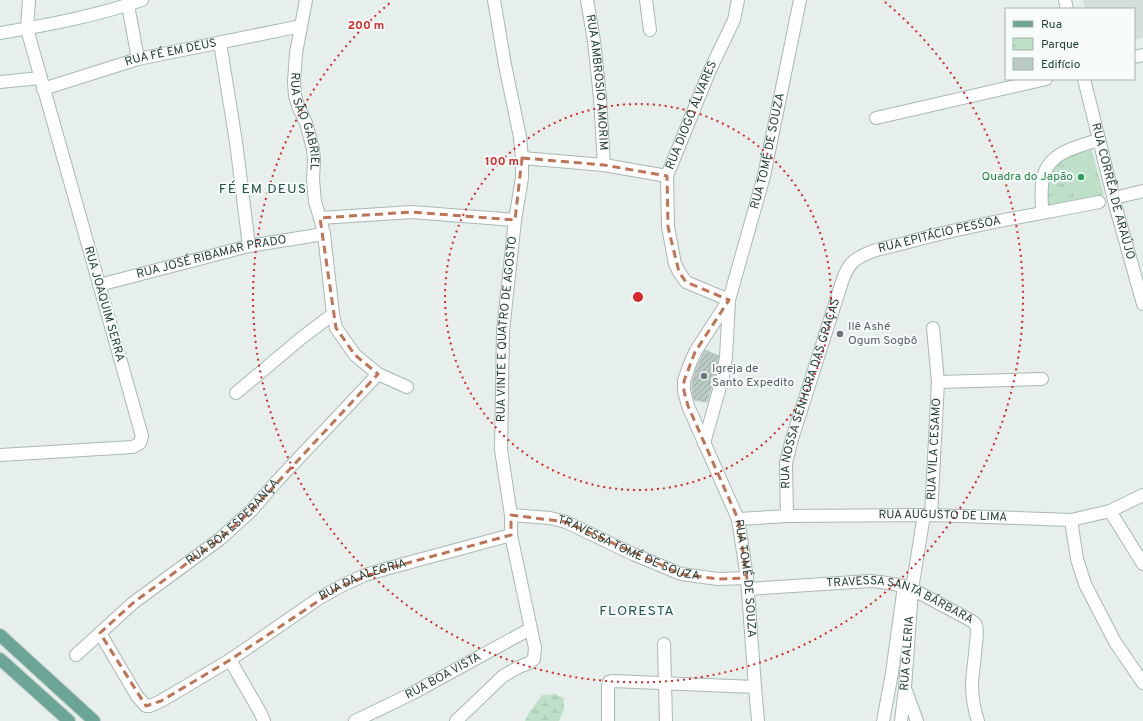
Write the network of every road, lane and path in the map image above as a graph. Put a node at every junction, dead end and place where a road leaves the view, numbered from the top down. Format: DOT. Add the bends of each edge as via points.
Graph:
graph roads {
  1 [pos="29,0"];
  2 [pos="142,0"];
  3 [pos="306,0"];
  4 [pos="494,0"];
  5 [pos="587,0"];
  6 [pos="646,0"];
  7 [pos="738,0"];
  8 [pos="800,0"];
  9 [pos="128,5"];
  10 [pos="301,26"];
  11 [pos="27,29"];
  12 [pos="650,30"];
  13 [pos="0,33"];
  14 [pos="220,43"];
  15 [pos="138,59"];
  16 [pos="1042,80"];
  17 [pos="1084,80"];
  18 [pos="0,82"];
  19 [pos="42,84"];
  20 [pos="876,118"];
  21 [pos="1098,140"];
  22 [pos="522,158"];
  23 [pos="604,165"];
  24 [pos="667,176"];
  25 [pos="1143,191"];
  26 [pos="1114,198"];
  27 [pos="1099,202"];
  28 [pos="1042,213"];
  29 [pos="320,218"];
  30 [pos="515,220"];
  31 [pos="324,234"];
  32 [pos="249,246"];
  33 [pos="845,274"];
  34 [pos="99,285"];
  35 [pos="729,300"];
  36 [pos="1143,304"];
  37 [pos="333,314"];
  38 [pos="933,328"];
  39 [pos="378,374"];
  40 [pos="1042,379"];
  41 [pos="938,382"];
  42 [pos="407,387"];
  43 [pos="236,393"];
  44 [pos="704,443"];
  45 [pos="0,455"];
  46 [pos="1143,495"];
  47 [pos="1110,511"];
  48 [pos="511,515"];
  49 [pos="928,515"];
  50 [pos="787,516"];
  51 [pos="738,519"];
  52 [pos="1071,520"];
  53 [pos="512,535"];
  54 [pos="1143,564"];
  55 [pos="747,584"];
  56 [pos="908,588"];
  57 [pos="530,628"];
  58 [pos="100,633"];
  59 [pos="0,636"];
  60 [pos="664,644"];
  61 [pos="76,655"];
  62 [pos="0,659"];
  63 [pos="230,660"];
  64 [pos="1143,682"];
  65 [pos="665,683"];
  66 [pos="754,687"];
  67 [pos="905,688"];
  68 [pos="69,721"];
  69 [pos="94,721"];
  70 [pos="264,721"];
  71 [pos="355,721"];
  72 [pos="456,721"];
  73 [pos="608,721"];
  74 [pos="666,721"];
  75 [pos="758,721"];
  76 [pos="883,721"];
  77 [pos="901,721"];
  78 [pos="916,721"];
  79 [pos="978,721"];
  1 -- 11 [label="street, RUA JOAQUIM SERRA"];
  2 -- 9 [label="street"];
  3 -- 10 [label="street, RUA SÃO GABRIEL"];
  4 -- 22 [label="street, RUA VINTE E QUATRO DE AGOSTO"];
  5 -- 23 [label="street, RUA AMBROSIO AMORIM" via="595,48"];
  6 -- 12 [label="street"];
  7 -- 24 [label="street, RUA DIOGO ÁLVARES" via="734,20 710,70"];
  8 -- 35 [label="street, RUA TOMÉ DE SOUZA" via="764,176"];
  9 -- 11 [label="street"];
  9 -- 15 [label="street"];
  10 -- 14 [label="street, RUA FÉ EM DEUS"];
  10 -- 29 [label="street, RUA SÃO GABRIEL" via="296,54 295,96 313,149 314,202"];
  11 -- 13 [label="street"];
  11 -- 19 [label="street, RUA JOAQUIM SERRA"];
  14 -- 15 [label="street, RUA FÉ EM DEUS"];
  14 -- 32 [label="street"];
  15 -- 19 [label="street, RUA FÉ EM DEUS"];
  16 -- 20 [label="street"];
  17 -- 21 [label="street, RUA CORRÊA DE ARAÚJO"];
  18 -- 19 [label="street, RUA FÉ EM DEUS"];
  19 -- 34 [label="street, RUA JOAQUIM SERRA"];
  21 -- 26 [label="street, RUA CORRÊA DE ARAÚJO"];
  21 -- 28 [label="street" via="1058,155 1046,168 1041,186"];
  22 -- 23 [label="street"];
  22 -- 30 [label="street, RUA VINTE E QUATRO DE AGOSTO" via="522,178"];
  23 -- 24 [label="street"];
  24 -- 35 [label="street, RUA DIOGO ÁLVARES" via="668,226 675,264 686,282"];
  25 -- 26 [label="street"];
  26 -- 36 [label="street, RUA CORRÊA DE ARAÚJO"];
  27 -- 28 [label="street, RUA EPITÁCIO PESSOA"];
  28 -- 33 [label="street, RUA EPITÁCIO PESSOA" via="940,233 875,251 854,262"];
  29 -- 30 [label="street" via="412,212"];
  29 -- 31 [label="street, RUA SÃO GABRIEL"];
  30 -- 48 [label="street, RUA VINTE E QUATRO DE AGOSTO" via="503,331 501,450"];
  31 -- 32 [label="street, RUA JOSÉ RIBAMAR PRADO"];
  31 -- 37 [label="street, RUA SÃO GABRIEL"];
  32 -- 34 [label="street, RUA JOSÉ RIBAMAR PRADO"];
  33 -- 50 [label="street, RUA NOSSA SENHORA DAS GRAÇAS" via="786,463"];
  34 -- 45 [label="street, RUA JOAQUIM SERRA" via="142,432 140,443 133,447"];
  35 -- 44 [label="street, RUA TOMÉ DE SOUZA" via="723,376"];
  35 -- 44 [label="street, RUA TOMÉ DE SOUZA" via="695,352 684,381 688,406"];
  37 -- 39 [label="street, RUA SÃO GABRIEL" via="336,328 355,355"];
  37 -- 43 [label="street"];
  38 -- 41 [label="street, RUA VILA CESAMO"];
  39 -- 42 [label="street, RUA SÃO GABRIEL"];
  39 -- 58 [label="street, RUA BOA ESPERANÇA" via="250,511 220,539 133,603"];
  40 -- 41 [label="street, RUA VILA CESAMO"];
  41 -- 49 [label="street, RUA VILA CESAMO"];
  44 -- 51 [label="street, RUA TOMÉ DE SOUZA"];
  46 -- 47 [label="street, RUA AUGUSTO DE LIMA"];
  47 -- 52 [label="street, RUA AUGUSTO DE LIMA"];
  47 -- 54 [label="street"];
  48 -- 53 [label="street, RUA VINTE E QUATRO DE AGOSTO"];
  48 -- 55 [label="street, TRAVESSA TOMÉ DE SOUZA" via="566,522 681,574"];
  49 -- 50 [label="street, RUA AUGUSTO DE LIMA"];
  49 -- 52 [label="street, RUA AUGUSTO DE LIMA"];
  49 -- 56 [label="street, RUA GALERIA"];
  50 -- 51 [label="street, RUA AUGUSTO DE LIMA"];
  51 -- 55 [label="street, RUA TOMÉ DE SOUZA"];
  52 -- 64 [label="street" via="1077,559 1085,584 1115,642"];
  53 -- 57 [label="street, RUA VINTE E QUATRO DE AGOSTO"];
  53 -- 63 [label="street, RUA DA ALEGRIA" via="365,575 318,599"];
  55 -- 56 [label="street, TRAVESSA SANTA BÁRBARA" via="885,582"];
  55 -- 66 [label="street, RUA TOMÉ DE SOUZA"];
  56 -- 67 [label="street, RUA GALERIA"];
  56 -- 76 [label="street, RUA GALERIA"];
  56 -- 79 [label="street, TRAVESSA SANTA BÁRBARA" via="972,621 976,626 972,700"];
  57 -- 71 [label="street, RUA BOA VISTA" via="413,693"];
  57 -- 72 [label="street, RUA VINTE E QUATRO DE AGOSTO" via="535,648 534,659 504,676"];
  58 -- 61 [label="street, RUA BOA ESPERANÇA"];
  58 -- 63 [label="street, RUA DA ALEGRIA" via="146,706 161,701"];
  59 -- 69 [label="main road"];
  60 -- 65 [label="street"];
  62 -- 68 [label="main road"];
  63 -- 70 [label="street"];
  65 -- 66 [label="street"];
  65 -- 73 [label="street" via="609,682"];
  65 -- 74 [label="street"];
  66 -- 75 [label="street, RUA TOMÉ DE SOUZA"];
  67 -- 77 [label="street, RUA GALERIA"];
  67 -- 78 [label="street"];
}
